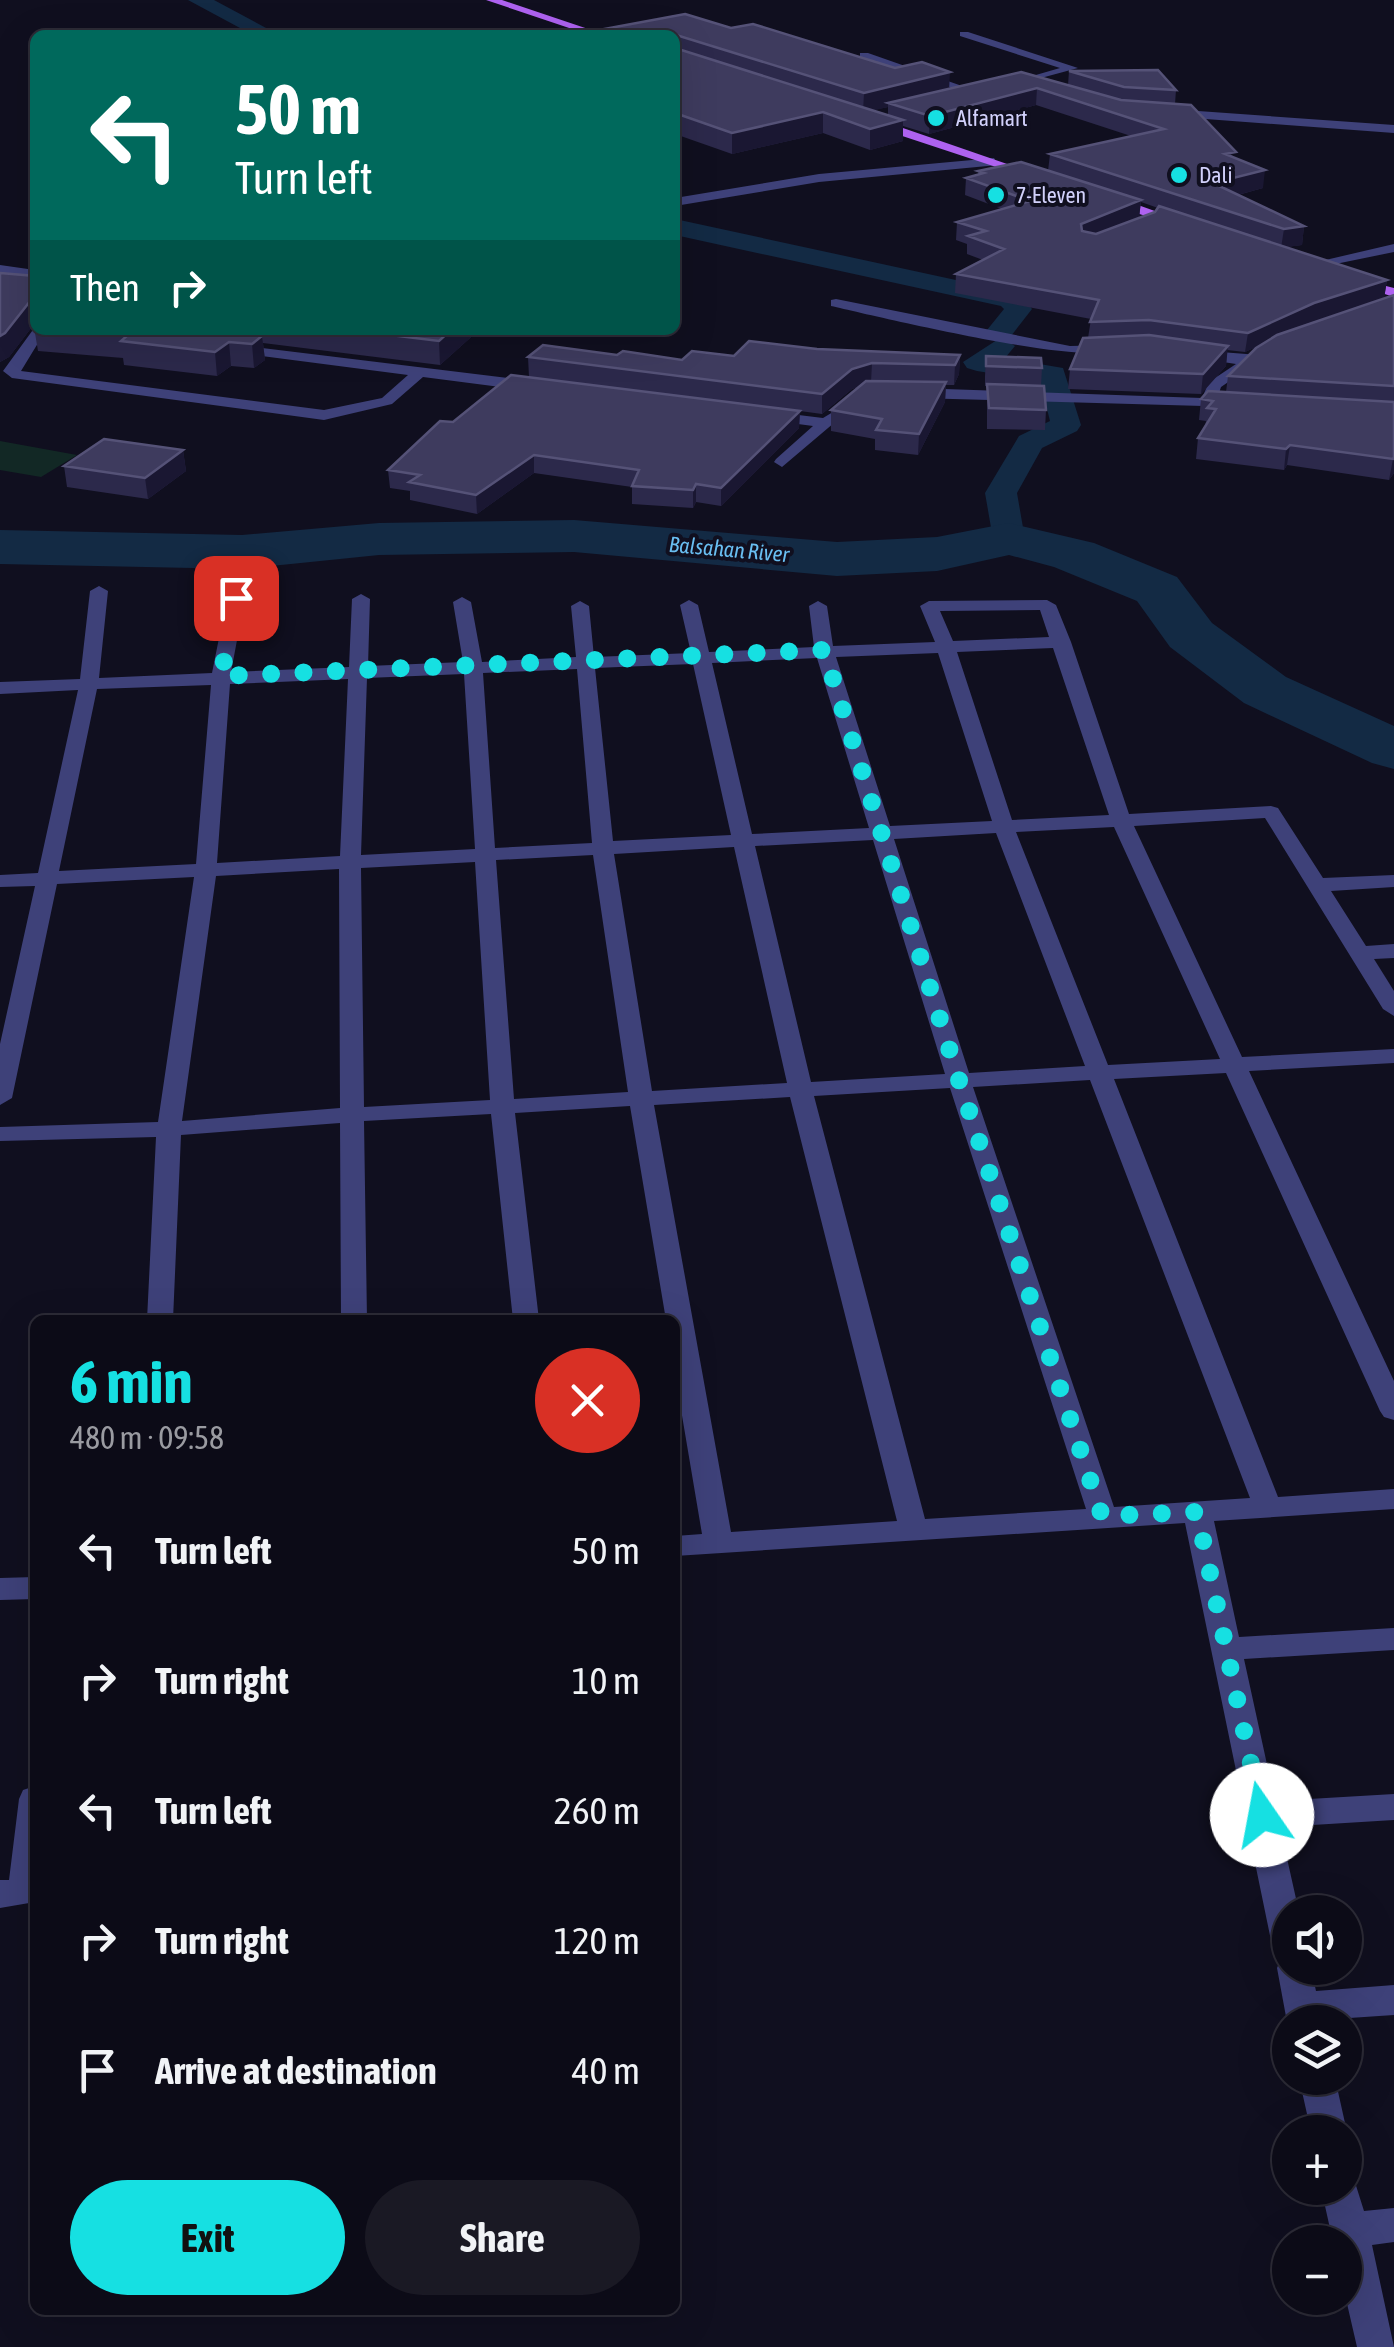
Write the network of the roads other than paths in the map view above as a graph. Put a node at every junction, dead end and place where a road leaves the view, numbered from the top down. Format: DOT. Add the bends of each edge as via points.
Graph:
graph roads {
  1 [pos="492,0"];
  2 [pos="585,30"];
  3 [pos="964,34"];
  4 [pos="864,55"];
  5 [pos="1024,82"];
  6 [pos="1056,92"];
  7 [pos="976,94"];
  8 [pos="958,98"];
  9 [pos="1160,113"];
  10 [pos="849,114"];
  11 [pos="885,116"];
  12 [pos="866,120"];
  13 [pos="1394,129"];
  14 [pos="994,162"];
  15 [pos="1050,181"];
  16 [pos="1088,193"];
  17 [pos="680,201"];
  18 [pos="1154,221"];
  19 [pos="1132,229"];
  20 [pos="1201,230"];
  21 [pos="1394,248"];
  22 [pos="1293,259"];
  23 [pos="1311,265"];
  24 [pos="0,269"];
  25 [pos="30,273"];
  26 [pos="1394,292"];
  27 [pos="836,303"];
  28 [pos="1394,304"];
  29 [pos="1376,310"];
  30 [pos="35,335"];
  31 [pos="207,345"];
  32 [pos="1125,346"];
  33 [pos="1274,349"];
  34 [pos="1170,350"];
  35 [pos="1249,361"];
  36 [pos="420,372"];
  37 [pos="555,389"];
  38 [pos="890,392"];
  39 [pos="1208,403"];
  40 [pos="848,404"];
  41 [pos="1245,405"];
  42 [pos="748,414"];
  43 [pos="825,423"];
  44 [pos="782,462"];
  45 [pos="98,591"];
  46 [pos="236,598"];
  47 [pos="360,599"];
  48 [pos="462,602"];
  49 [pos="689,605"];
  50 [pos="580,606"];
  51 [pos="818,606"];
  52 [pos="1062,642"];
  53 [pos="946,645"];
  54 [pos="824,650"];
  55 [pos="700,656"];
  56 [pos="583,662"];
  57 [pos="473,666"];
  58 [pos="356,672"];
  59 [pos="221,676"];
  60 [pos="89,684"];
  61 [pos="0,688"];
  62 [pos="1121,820"];
  63 [pos="1004,827"];
  64 [pos="882,834"];
  65 [pos="743,840"];
  66 [pos="604,849"];
  67 [pos="484,856"];
  68 [pos="350,863"];
  69 [pos="206,869"];
  70 [pos="48,878"];
  71 [pos="0,880"];
  72 [pos="1394,881"];
  73 [pos="1317,885"];
  74 [pos="1359,952"];
  75 [pos="1394,952"];
  76 [pos="1394,1009"];
  77 [pos="1394,1056"];
  78 [pos="1238,1067"];
  79 [pos="1101,1072"];
  80 [pos="959,1080"];
  81 [pos="800,1088"];
  82 [pos="0,1098"];
  83 [pos="641,1098"];
  84 [pos="502,1106"];
  85 [pos="350,1115"];
  86 [pos="169,1129"];
  87 [pos="0,1134"];
  88 [pos="160,1315"];
  89 [pos="354,1315"];
  90 [pos="525,1315"];
  91 [pos="679,1315"];
  92 [pos="680,1323"];
  93 [pos="1394,1411"];
  94 [pos="1394,1499"];
  95 [pos="1269,1510"];
  96 [pos="1197,1512"];
  97 [pos="1102,1516"];
  98 [pos="914,1532"];
  99 [pos="718,1543"];
  100 [pos="680,1546"];
  101 [pos="30,1588"];
  102 [pos="0,1590"];
  103 [pos="1394,1638"];
  104 [pos="1227,1649"];
  105 [pos="1394,1807"];
  106 [pos="1262,1815"];
  107 [pos="30,1841"];
  108 [pos="0,1894"];
  109 [pos="1279,1895"];
  110 [pos="1394,2000"];
  111 [pos="1362,2005"];
  112 [pos="1394,2225"];
  113 [pos="1362,2229"];
  114 [pos="1362,2282"];
  115 [pos="1378,2347"];
  1 -- 2 [label="main road"];
  3 -- 5 [label="street" via="1072,68"];
  4 -- 7 [label="street"];
  5 -- 6 [label="street"];
  5 -- 7 [label="street"];
  7 -- 8 [label="street"];
  9 -- 13 [label="street"];
  10 -- 12 [label="main road"];
  11 -- 12 [label="street"];
  12 -- 14 [label="main road"];
  14 -- 15 [label="main road"];
  14 -- 17 [label="street" via="819,178"];
  16 -- 18 [label="main road"];
  18 -- 19 [label="street"];
  18 -- 20 [label="main road"];
  21 -- 23 [label="street"];
  22 -- 23 [label="main road"];
  23 -- 26 [label="main road"];
  24 -- 25 [label="street"];
  27 -- 32 [label="street" via="1070,350"];
  28 -- 29 [label="street"];
  30 -- 36 [label="street" via="11,371 17,376 324,415 387,401"];
  31 -- 36 [label="street"];
  33 -- 35 [label="street"];
  34 -- 35 [label="street"];
  35 -- 39 [label="street" via="1214,385"];
  36 -- 37 [label="street"];
  38 -- 39 [label="street"];
  39 -- 41 [label="street"];
  40 -- 43 [label="street"];
  42 -- 43 [label="street"];
  43 -- 44 [label="street"];
  45 -- 60 [label="street"];
  46 -- 59 [label="street"];
  47 -- 58 [label="street"];
  48 -- 57 [label="street"];
  49 -- 55 [label="street"];
  50 -- 56 [label="street"];
  51 -- 54 [label="street"];
  52 -- 53 [label="street"];
  52 -- 53 [label="street" via="1047,606 929,606"];
  52 -- 62 [label="street"];
  53 -- 54 [label="street"];
  53 -- 63 [label="street"];
  54 -- 55 [label="street"];
  54 -- 64 [label="street"];
  55 -- 56 [label="street"];
  55 -- 65 [label="street"];
  56 -- 57 [label="street"];
  56 -- 66 [label="street"];
  57 -- 58 [label="street"];
  57 -- 67 [label="street"];
  58 -- 59 [label="street"];
  58 -- 68 [label="street"];
  59 -- 60 [label="street"];
  59 -- 69 [label="street"];
  60 -- 61 [label="street"];
  60 -- 70 [label="street"];
  62 -- 63 [label="street"];
  62 -- 73 [label="street" via="1271,812"];
  62 -- 78 [label="street"];
  63 -- 64 [label="street"];
  63 -- 79 [label="street"];
  64 -- 65 [label="street"];
  64 -- 80 [label="street"];
  65 -- 66 [label="street"];
  65 -- 81 [label="street"];
  66 -- 67 [label="street"];
  66 -- 83 [label="street"];
  67 -- 68 [label="street"];
  67 -- 84 [label="street"];
  68 -- 69 [label="street"];
  68 -- 85 [label="street"];
  69 -- 70 [label="street"];
  69 -- 86 [label="street"];
  70 -- 71 [label="street"];
  70 -- 82 [label="street"];
  72 -- 73 [label="street"];
  73 -- 74 [label="street"];
  74 -- 75 [label="street"];
  74 -- 76 [label="street"];
  77 -- 78 [label="street"];
  78 -- 79 [label="street"];
  78 -- 93 [label="street"];
  79 -- 80 [label="street"];
  79 -- 95 [label="street"];
  80 -- 81 [label="street"];
  80 -- 97 [label="street"];
  81 -- 83 [label="street"];
  81 -- 98 [label="street"];
  83 -- 84 [label="street"];
  83 -- 91 [label="street"];
  84 -- 85 [label="street"];
  84 -- 90 [label="street"];
  85 -- 86 [label="street"];
  85 -- 89 [label="street"];
  86 -- 87 [label="street"];
  86 -- 88 [label="street"];
  92 -- 99 [label="street"];
  94 -- 95 [label="street"];
  95 -- 96 [label="street"];
  96 -- 97 [label="street"];
  96 -- 104 [label="street"];
  97 -- 98 [label="street"];
  98 -- 99 [label="street"];
  99 -- 100 [label="street"];
  101 -- 102 [label="street"];
  103 -- 104 [label="street"];
  104 -- 106 [label="street"];
  105 -- 106 [label="street"];
  106 -- 109 [label="street"];
  107 -- 108 [label="street" via="24,1892"];
  110 -- 111 [label="street"];
  112 -- 113 [label="street"];
  114 -- 115 [label="street"];
}
